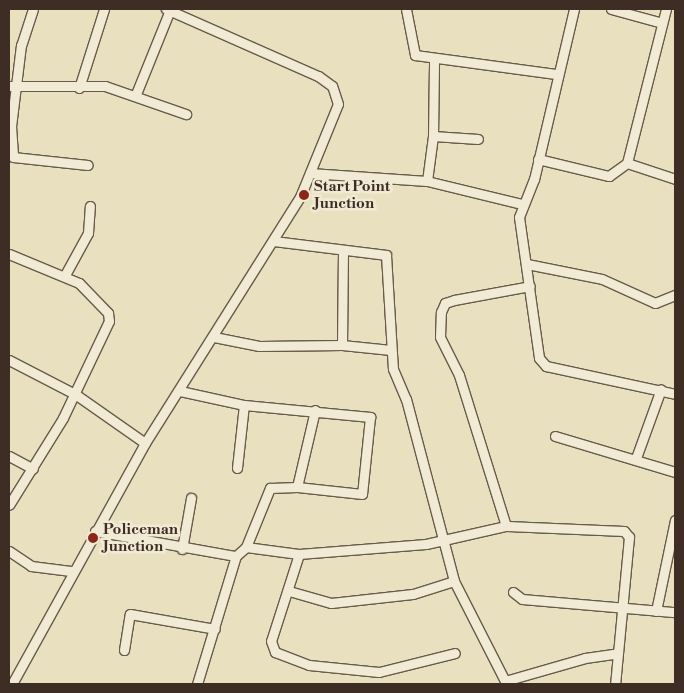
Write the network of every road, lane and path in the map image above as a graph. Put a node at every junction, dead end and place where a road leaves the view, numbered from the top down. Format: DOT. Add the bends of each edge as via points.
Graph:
graph roads {
  1 [pos="33,9"];
  2 [pos="104,9"];
  3 [pos="406,9"];
  4 [pos="574,9"];
  5 [pos="611,9"];
  6 [pos="666,9"];
  7 [pos="168,10"];
  8 [pos="180,12"];
  9 [pos="659,22"];
  10 [pos="434,60"];
  11 [pos="556,74"];
  12 [pos="13,87"];
  13 [pos="79,88"];
  14 [pos="136,94"];
  15 [pos="186,114"];
  16 [pos="433,136"];
  17 [pos="478,139"];
  18 [pos="538,159"];
  19 [pos="626,163"];
  20 [pos="88,165"];
  21 [pos="310,173"];
  22 [pos="675,179"];
  23 [pos="427,181"];
  24 [pos="522,204"];
  25 [pos="90,206"];
  26 [pos="274,241"];
  27 [pos="343,251"];
  28 [pos="9,254"];
  29 [pos="528,264"];
  30 [pos="65,274"];
  31 [pos="530,286"];
  32 [pos="675,295"];
  33 [pos="671,301"];
  34 [pos="214,337"];
  35 [pos="342,345"];
  36 [pos="391,350"];
  37 [pos="9,360"];
  38 [pos="661,388"];
  39 [pos="180,391"];
  40 [pos="75,394"];
  41 [pos="675,394"];
  42 [pos="244,405"];
  43 [pos="315,410"];
  44 [pos="555,436"];
  45 [pos="145,443"];
  46 [pos="9,456"];
  47 [pos="636,458"];
  48 [pos="237,468"];
  49 [pos="33,469"];
  50 [pos="675,472"];
  51 [pos="297,487"];
  52 [pos="191,498"];
  53 [pos="9,505"];
  54 [pos="675,520"];
  55 [pos="506,526"];
  56 [pos="94,531"];
  57 [pos="443,540"];
  58 [pos="246,548"];
  59 [pos="182,549"];
  60 [pos="9,551"];
  61 [pos="299,554"];
  62 [pos="236,556"];
  63 [pos="71,571"];
  64 [pos="454,581"];
  65 [pos="289,591"];
  66 [pos="513,592"];
  67 [pos="622,607"];
  68 [pos="656,611"];
  69 [pos="675,612"];
  70 [pos="214,629"];
  71 [pos="124,650"];
  72 [pos="455,653"];
  73 [pos="615,654"];
  74 [pos="11,682"];
  75 [pos="197,684"];
  76 [pos="616,684"];
  1 -- 12 [label="street" via="21,45"];
  2 -- 13 [label="street"];
  3 -- 10 [label="street" via="411,49 415,55"];
  4 -- 11 [label="street"];
  5 -- 9 [label="street"];
  6 -- 9 [label="street"];
  7 -- 8 [label="street"];
  7 -- 14 [label="street"];
  8 -- 21 [label="street" via="332,86 338,104"];
  9 -- 19 [label="street" via="639,129"];
  10 -- 11 [label="street"];
  10 -- 16 [label="street"];
  11 -- 18 [label="street"];
  12 -- 13 [label="street"];
  12 -- 20 [label="street" via="13,157"];
  13 -- 14 [label="street" via="105,86"];
  14 -- 15 [label="street"];
  16 -- 17 [label="street"];
  16 -- 23 [label="street"];
  18 -- 19 [label="street" via="609,176"];
  18 -- 24 [label="street"];
  19 -- 22 [label="street"];
  21 -- 23 [label="street"];
  21 -- 26 [label="street"];
  23 -- 24 [label="street"];
  24 -- 29 [label="street" via="519,228"];
  25 -- 30 [label="street" via="88,233"];
  26 -- 27 [label="street"];
  26 -- 34 [label="street"];
  27 -- 35 [label="street"];
  27 -- 36 [label="street" via="378,250 386,255"];
  28 -- 30 [label="street"];
  29 -- 31 [label="street"];
  29 -- 33 [label="street" via="602,280 650,302"];
  30 -- 40 [label="street" via="108,313 109,321"];
  31 -- 38 [label="street" via="538,358 546,366"];
  31 -- 55 [label="street" via="454,300 445,303 441,312 440,336 458,375"];
  32 -- 33 [label="street"];
  34 -- 35 [label="street" via="259,346"];
  34 -- 39 [label="street"];
  35 -- 36 [label="street"];
  36 -- 57 [label="street"];
  37 -- 40 [label="street"];
  38 -- 41 [label="street"];
  38 -- 47 [label="street"];
  39 -- 42 [label="street"];
  39 -- 45 [label="street"];
  40 -- 45 [label="street"];
  40 -- 49 [label="street"];
  42 -- 43 [label="street"];
  42 -- 48 [label="street"];
  43 -- 51 [label="street"];
  43 -- 51 [label="street" via="370,417 364,490 358,495"];
  44 -- 47 [label="street"];
  45 -- 56 [label="street"];
  46 -- 49 [label="street"];
  47 -- 50 [label="street"];
  49 -- 53 [label="street"];
  51 -- 58 [label="street" via="270,488"];
  52 -- 59 [label="street"];
  54 -- 68 [label="street"];
  55 -- 57 [label="street"];
  55 -- 67 [label="street" via="562,525 628,533"];
  56 -- 59 [label="street"];
  56 -- 63 [label="street"];
  57 -- 61 [label="street"];
  57 -- 64 [label="street"];
  58 -- 61 [label="street"];
  58 -- 62 [label="street"];
  59 -- 62 [label="street"];
  60 -- 63 [label="street" via="31,566"];
  61 -- 65 [label="street"];
  62 -- 70 [label="street"];
  63 -- 74 [label="street"];
  64 -- 65 [label="street" via="413,594 331,603"];
  64 -- 73 [label="street" via="469,617 507,682 585,658"];
  65 -- 72 [label="street" via="272,641 275,652 283,656 309,665 380,672"];
  66 -- 67 [label="street" via="522,599"];
  67 -- 68 [label="street"];
  67 -- 73 [label="street"];
  68 -- 69 [label="street"];
  70 -- 71 [label="street" via="130,614"];
  70 -- 75 [label="street"];
  73 -- 76 [label="street"];
}
